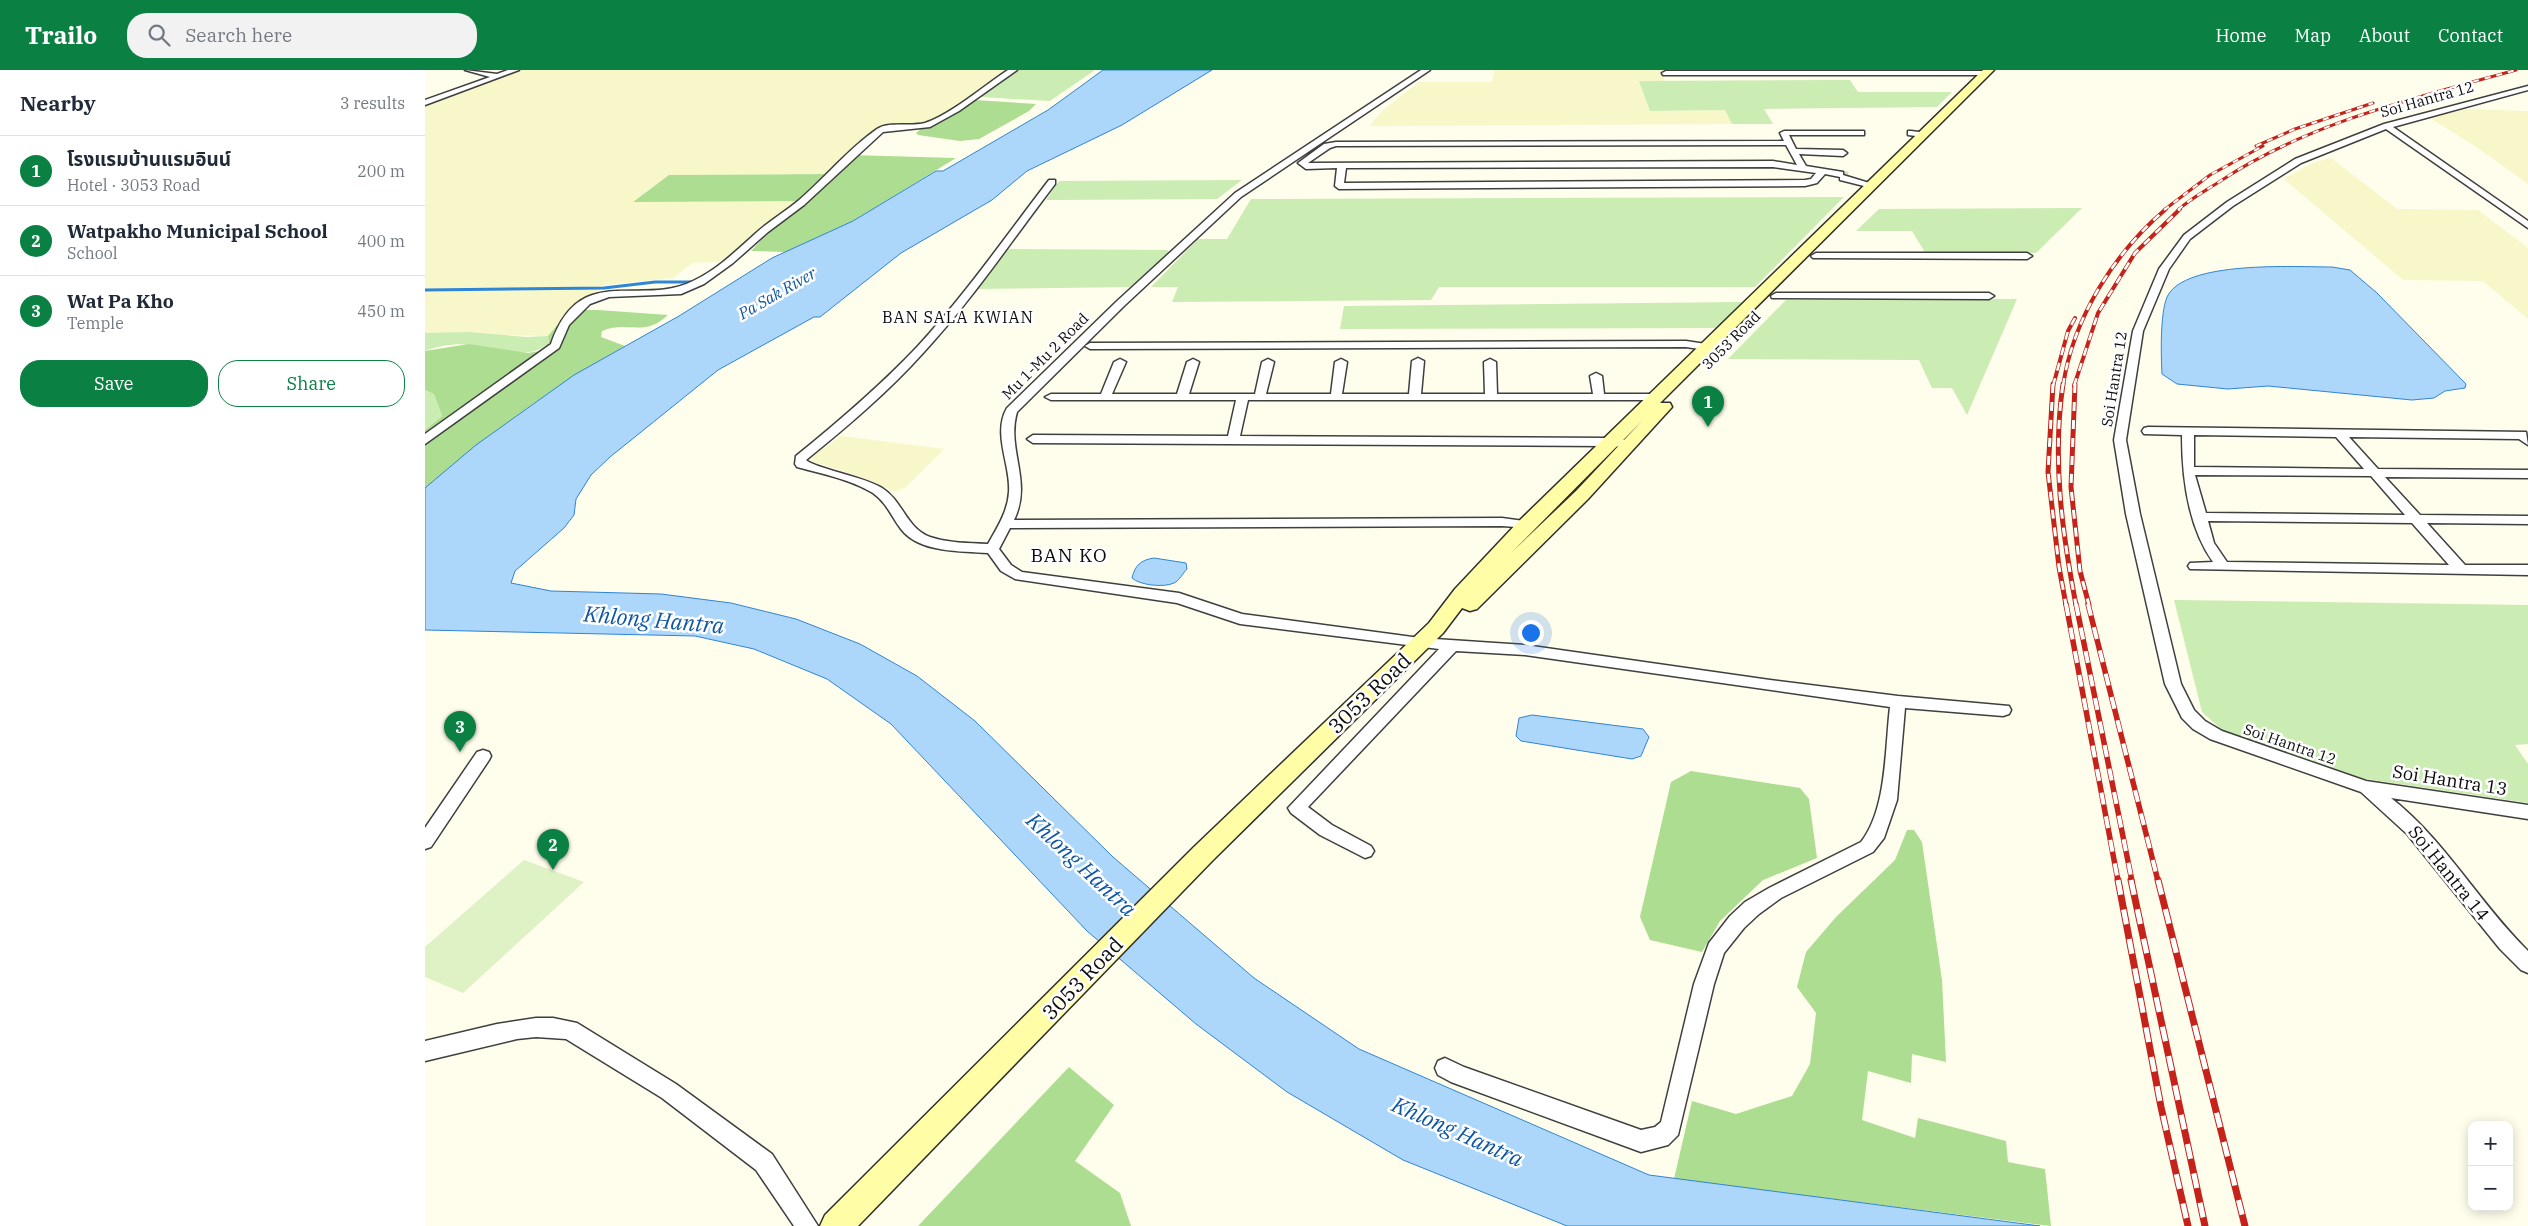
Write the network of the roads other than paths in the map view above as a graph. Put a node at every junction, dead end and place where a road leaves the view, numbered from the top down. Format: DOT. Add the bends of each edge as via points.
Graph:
graph roads {
  1 [pos="469,70"];
  2 [pos="515,70"];
  3 [pos="1013,70"];
  4 [pos="1425,70"];
  5 [pos="2001,70"];
  6 [pos="1987,72"];
  7 [pos="1666,73"];
  8 [pos="497,76"];
  9 [pos="2528,88"];
  10 [pos="425,103"];
  11 [pos="1961,104"];
  12 [pos="2387,126"];
  13 [pos="1861,133"];
  14 [pos="1569,144"];
  15 [pos="1791,147"];
  16 [pos="1843,153"];
  17 [pos="1573,164"];
  18 [pos="1342,166"];
  19 [pos="1803,168"];
  20 [pos="1825,173"];
  21 [pos="1052,182"];
  22 [pos="1577,184"];
  23 [pos="1874,184"];
  24 [pos="2528,225"];
  25 [pos="1816,256"];
  26 [pos="2027,256"];
  27 [pos="1775,296"];
  28 [pos="1989,296"];
  29 [pos="1090,346"];
  30 [pos="1706,347"];
  31 [pos="1418,361"];
  32 [pos="1120,362"];
  33 [pos="1193,362"];
  34 [pos="1268,362"];
  35 [pos="1341,362"];
  36 [pos="1490,362"];
  37 [pos="1596,376"];
  38 [pos="1182,396"];
  39 [pos="1243,396"];
  40 [pos="1261,396"];
  41 [pos="1335,396"];
  42 [pos="1415,396"];
  43 [pos="1491,396"];
  44 [pos="1599,396"];
  45 [pos="1051,397"];
  46 [pos="1105,397"];
  47 [pos="1654,397"];
  48 [pos="2148,432"];
  49 [pos="2188,432"];
  50 [pos="2339,433"];
  51 [pos="1033,439"];
  52 [pos="425,440"];
  53 [pos="1233,440"];
  54 [pos="2528,441"];
  55 [pos="1609,442"];
  56 [pos="1630,444"];
  57 [pos="2188,471"];
  58 [pos="2375,473"];
  59 [pos="2528,474"];
  60 [pos="2200,517"];
  61 [pos="2416,519"];
  62 [pos="2528,520"];
  63 [pos="1005,524"];
  64 [pos="1526,525"];
  65 [pos="992,549"];
  66 [pos="2195,566"];
  67 [pos="2223,566"];
  68 [pos="2462,570"];
  69 [pos="2528,570"];
  70 [pos="1437,627"];
  71 [pos="1420,643"];
  72 [pos="1453,644"];
  73 [pos="1898,702"];
  74 [pos="2003,710"];
  75 [pos="483,756"];
  76 [pos="2365,787"];
  77 [pos="2528,812"];
  78 [pos="425,842"];
  79 [pos="1365,851"];
  80 [pos="2528,964"];
  81 [pos="425,1050"];
  82 [pos="1445,1068"];
  83 [pos="807,1226"];
  84 [pos="836,1226"];
  1 -- 8 [label="street"];
  2 -- 8 [label="street"];
  3 -- 52 [label="street" via="957,109 927,125 881,130 730,262 691,287 681,291 610,294 592,298 559,330 559,341 555,346"];
  4 -- 63 [label="street, Mu 1-Mu 2 Road" via="1238,195 1011,411 1007,421 1007,439 1015,503"];
  5 -- 11 [label="main road, 3053 Road"];
  6 -- 7 [label="street"];
  6 -- 11 [label="main road, 3053 Road"];
  8 -- 10 [label="street"];
  9 -- 12 [label="street, Soi Hantra 12"];
  11 -- 23 [label="main road, 3053 Road" via="1917,134"];
  11 -- 25 [label="main road, 3053 Road"];
  12 -- 24 [label="street"];
  12 -- 76 [label="street, Soi Hantra 12" via="2297,161 2230,204 2187,237 2164,269 2144,312 2120,440 2133,514 2173,684 2188,714 2216,735"];
  13 -- 15 [label="street" via="1784,133"];
  14 -- 15 [label="street"];
  14 -- 17 [label="street"];
  14 -- 18 [label="street" via="1336,144 1327,146 1302,163 1306,166"];
  15 -- 16 [label="street"];
  15 -- 19 [label="street"];
  17 -- 18 [label="street"];
  17 -- 19 [label="street" via="1773,164"];
  17 -- 22 [label="street"];
  18 -- 22 [label="street" via="1339,186"];
  19 -- 20 [label="street"];
  20 -- 22 [label="street" via="1805,183"];
  20 -- 23 [label="street"];
  21 -- 65 [label="street" via="921,349 864,407 800,459 801,464 867,486 886,496 908,529 919,538"];
  23 -- 30 [label="main road, 3053 Road"];
  25 -- 26 [label="street"];
  25 -- 27 [label="main road, 3053 Road"];
  27 -- 28 [label="street"];
  27 -- 56 [label="main road, 3053 Road"];
  29 -- 30 [label="street" via="1686,344"];
  30 -- 47 [label="main road, 3053 Road"];
  31 -- 42 [label="street"];
  32 -- 46 [label="street"];
  33 -- 38 [label="street"];
  34 -- 40 [label="street"];
  35 -- 41 [label="street"];
  36 -- 43 [label="street"];
  37 -- 44 [label="street"];
  38 -- 39 [label="street"];
  38 -- 46 [label="street"];
  39 -- 40 [label="street"];
  39 -- 53 [label="street"];
  40 -- 41 [label="street"];
  41 -- 42 [label="street"];
  42 -- 43 [label="street"];
  43 -- 44 [label="street"];
  44 -- 47 [label="street"];
  45 -- 46 [label="street"];
  47 -- 55 [label="main road, 3053 Road"];
  48 -- 49 [label="street"];
  49 -- 50 [label="street"];
  49 -- 57 [label="street"];
  50 -- 54 [label="street" via="2522,435"];
  50 -- 58 [label="street"];
  51 -- 53 [label="street"];
  53 -- 55 [label="street"];
  55 -- 56 [label="street"];
  55 -- 64 [label="main road, 3053 Road"];
  56 -- 70 [label="main road, 3053 Road" via="1477,599"];
  57 -- 58 [label="street"];
  57 -- 60 [label="street"];
  58 -- 59 [label="street"];
  58 -- 61 [label="street"];
  60 -- 61 [label="street"];
  60 -- 67 [label="street" via="2207,544"];
  61 -- 62 [label="street"];
  61 -- 68 [label="street"];
  63 -- 64 [label="street" via="1503,522"];
  63 -- 65 [label="street, Mu 1-Mu 2 Road"];
  64 -- 70 [label="main road, 3053 Road" via="1462,594"];
  65 -- 71 [label="street" via="1006,571 1015,575 1179,598 1239,619"];
  66 -- 67 [label="street"];
  67 -- 68 [label="street"];
  68 -- 69 [label="street"];
  70 -- 71 [label="main road, 3053 Road"];
  71 -- 72 [label="street"];
  71 -- 84 [label="main road, 3053 Road" via="1204,853"];
  72 -- 73 [label="street" via="1525,650"];
  72 -- 79 [label="street" via="1297,808 1326,830"];
  73 -- 74 [label="street"];
  73 -- 82 [label="street" via="1888,800 1878,832 1867,847 1752,908 1716,949 1704,984 1670,1128 1661,1137 1641,1140"];
  75 -- 78 [label="street"];
  76 -- 77 [label="street, Soi Hantra 13"];
  76 -- 80 [label="street, Soi Hantra 14" via="2393,806 2416,829 2508,945"];
  81 -- 83 [label="street" via="525,1028 553,1026 570,1030 669,1091 764,1162"];
}
